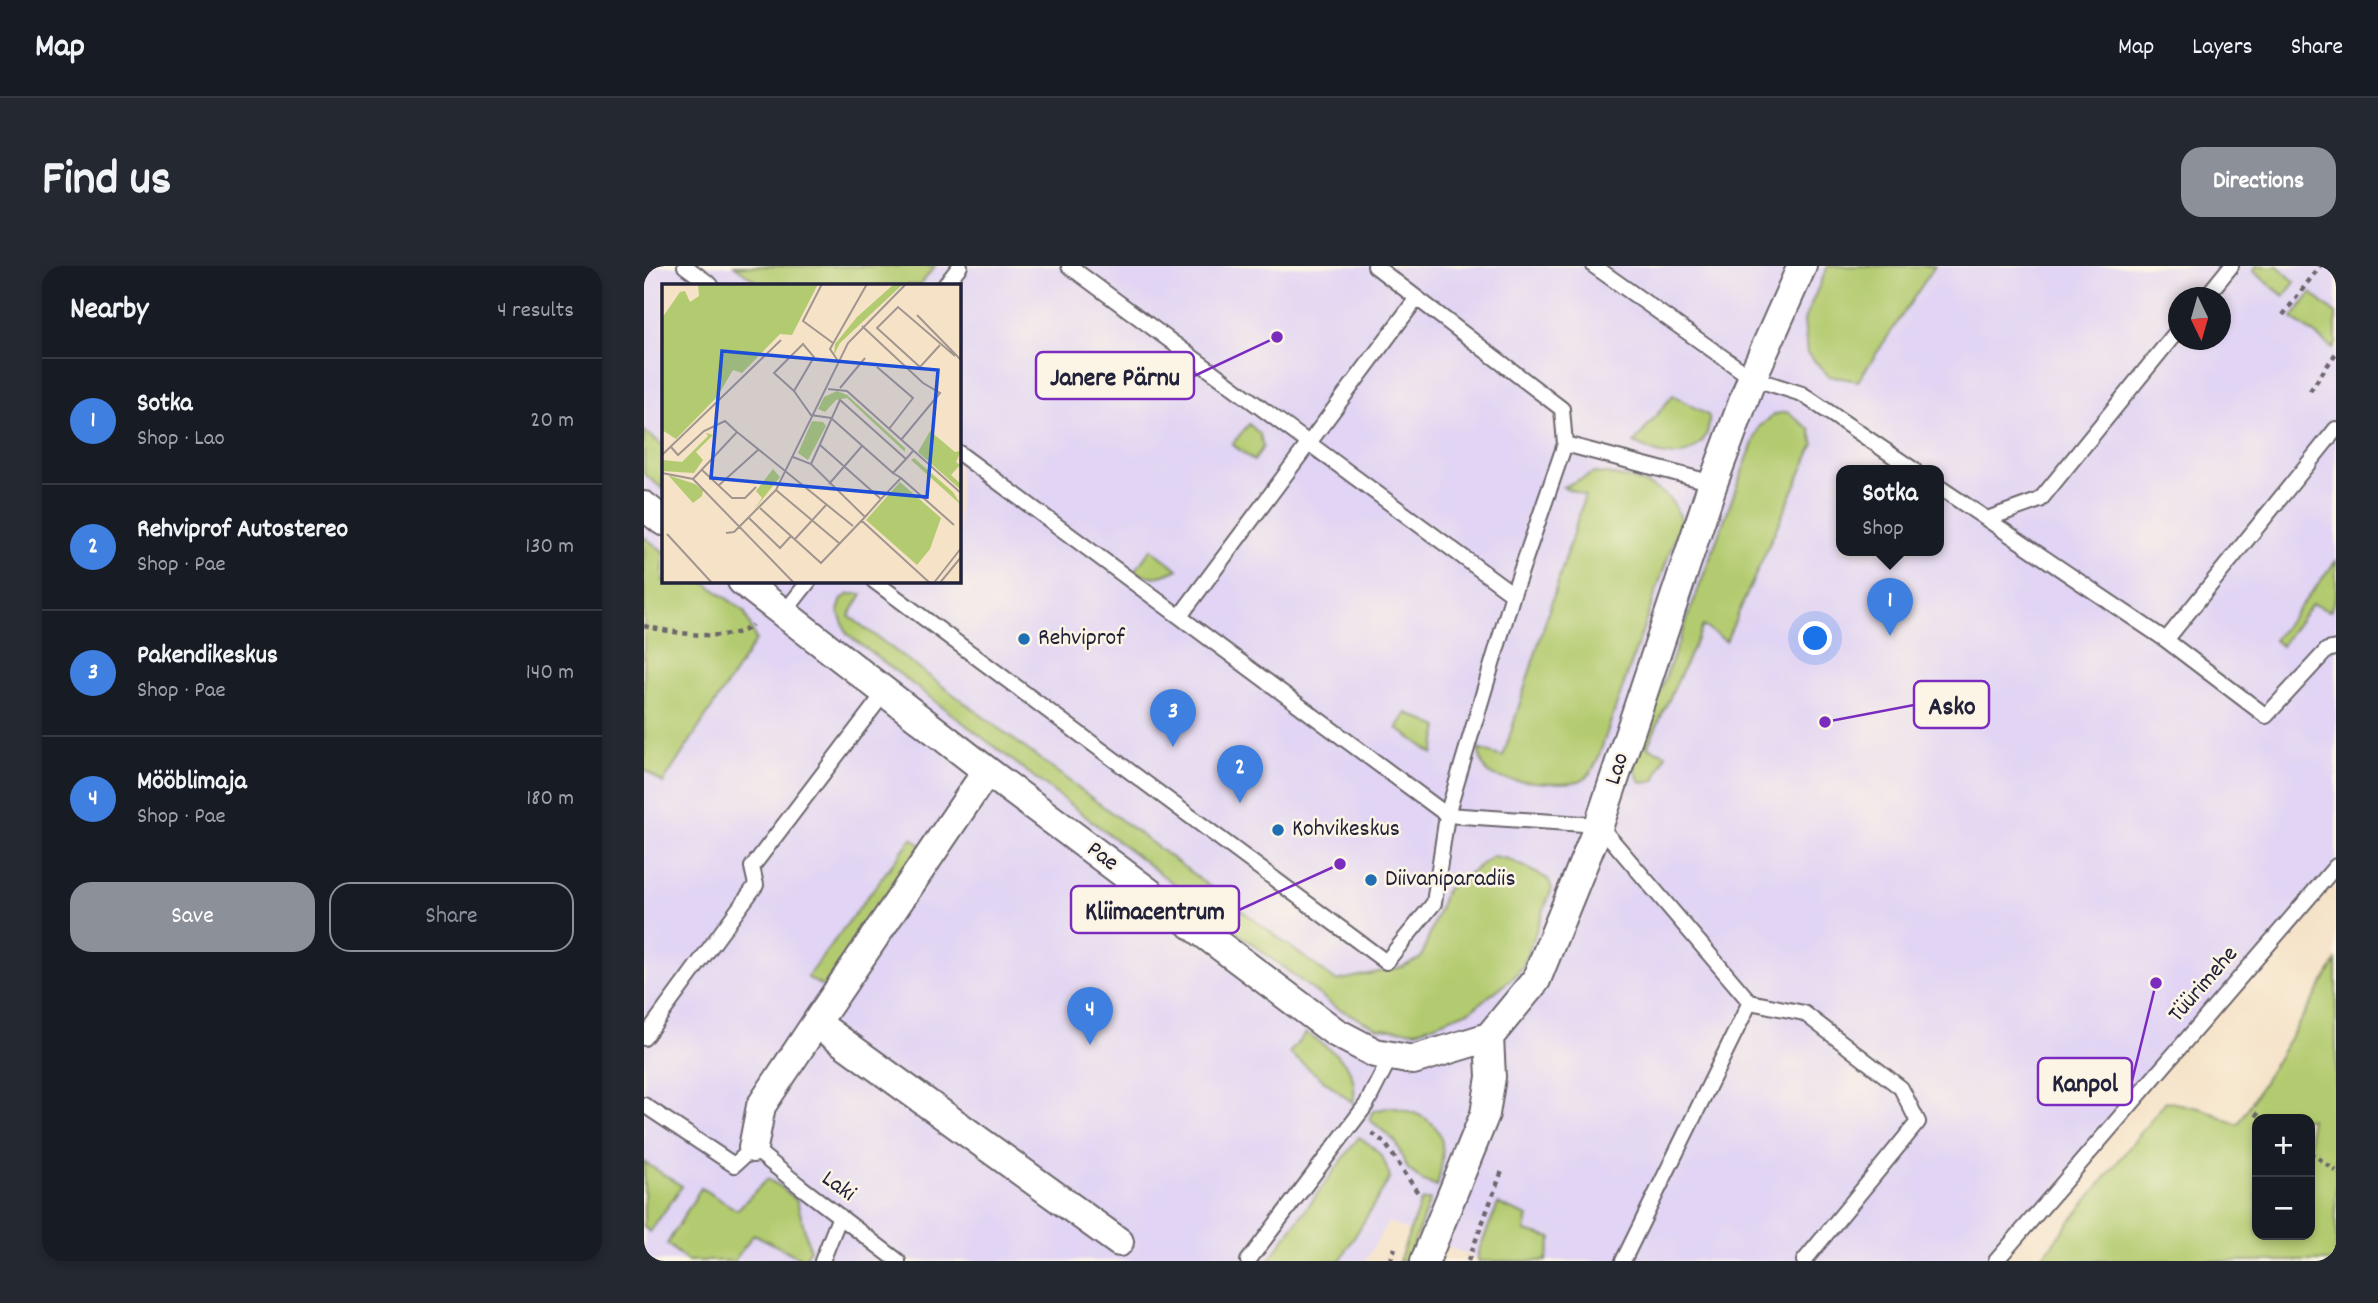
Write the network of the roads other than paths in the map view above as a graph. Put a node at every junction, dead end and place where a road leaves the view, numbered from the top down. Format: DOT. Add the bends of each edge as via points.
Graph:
graph roads {
  1 [pos="685,266"];
  2 [pos="960,266"];
  3 [pos="1069,266"];
  4 [pos="1375,266"];
  5 [pos="1594,266"];
  6 [pos="1802,266"];
  7 [pos="2231,266"];
  8 [pos="710,284"];
  9 [pos="946,284"];
  10 [pos="2214,287"];
  11 [pos="1417,298"];
  12 [pos="2168,343"];
  13 [pos="1752,378"];
  14 [pos="2336,429"];
  15 [pos="1310,442"];
  16 [pos="1565,444"];
  17 [pos="961,454"];
  18 [pos="1907,465"];
  19 [pos="1713,482"];
  20 [pos="1944,490"];
  21 [pos="644,506"];
  22 [pos="1987,519"];
  23 [pos="662,520"];
  24 [pos="745,583"];
  25 [pos="807,583"];
  26 [pos="877,583"];
  27 [pos="1513,594"];
  28 [pos="778,609"];
  29 [pos="1180,617"];
  30 [pos="2166,640"];
  31 [pos="2336,648"];
  32 [pos="886,692"];
  33 [pos="987,771"];
  34 [pos="1447,815"];
  35 [pos="1599,825"];
  36 [pos="2336,866"];
  37 [pos="1750,1002"];
  38 [pos="816,1023"];
  39 [pos="1489,1037"];
  40 [pos="644,1038"];
  41 [pos="1391,1056"];
  42 [pos="644,1105"];
  43 [pos="753,1148"];
  44 [pos="840,1216"];
  45 [pos="1119,1242"];
  46 [pos="822,1261"];
  47 [pos="898,1261"];
  48 [pos="1248,1261"];
  49 [pos="1425,1261"];
  50 [pos="1623,1261"];
  51 [pos="1804,1261"];
  52 [pos="1996,1261"];
  1 -- 8 [label="lane"];
  2 -- 9 [label="lane"];
  3 -- 15 [label="lane"];
  4 -- 11 [label="lane"];
  5 -- 13 [label="lane"];
  6 -- 13 [label="street, Lao"];
  7 -- 10 [label="lane"];
  11 -- 15 [label="lane"];
  11 -- 16 [label="lane" via="1562,409"];
  12 -- 22 [label="lane" via="2040,500"];
  13 -- 18 [label="lane" via="1802,394"];
  13 -- 19 [label="street, Lao"];
  14 -- 30 [label="lane"];
  15 -- 27 [label="lane"];
  15 -- 29 [label="lane"];
  16 -- 19 [label="lane"];
  16 -- 27 [label="lane"];
  17 -- 29 [label="lane"];
  19 -- 35 [label="street, Lao"];
  20 -- 22 [label="lane"];
  21 -- 23 [label="street"];
  22 -- 30 [label="lane"];
  24 -- 28 [label="street, Pae"];
  25 -- 28 [label="lane"];
  26 -- 34 [label="lane" via="1386,962 1434,903"];
  27 -- 34 [label="lane"];
  28 -- 32 [label="street, Pae"];
  29 -- 34 [label="lane"];
  30 -- 31 [label="lane" via="2266,716 2327,650"];
  32 -- 33 [label="street, Pae"];
  32 -- 40 [label="lane" via="752,867 757,884"];
  33 -- 38 [label="street"];
  33 -- 41 [label="street, Pae" via="1335,1032 1375,1053"];
  34 -- 35 [label="lane"];
  35 -- 37 [label="lane"];
  35 -- 39 [label="street, Lao" via="1536,980"];
  36 -- 52 [label="lane, Tüürimehe"];
  37 -- 50 [label="lane"];
  37 -- 51 [label="lane" via="1804,1013 1901,1088 1918,1122"];
  38 -- 43 [label="street" via="761,1106"];
  38 -- 45 [label="street"];
  39 -- 41 [label="street, Pae" via="1413,1060"];
  39 -- 49 [label="street" via="1491,1077 1485,1114"];
  41 -- 48 [label="lane" via="1366,1105"];
  42 -- 43 [label="lane" via="734,1165"];
  43 -- 44 [label="lane, Laki"];
  44 -- 46 [label="lane"];
  44 -- 47 [label="lane, Laki"];
}
